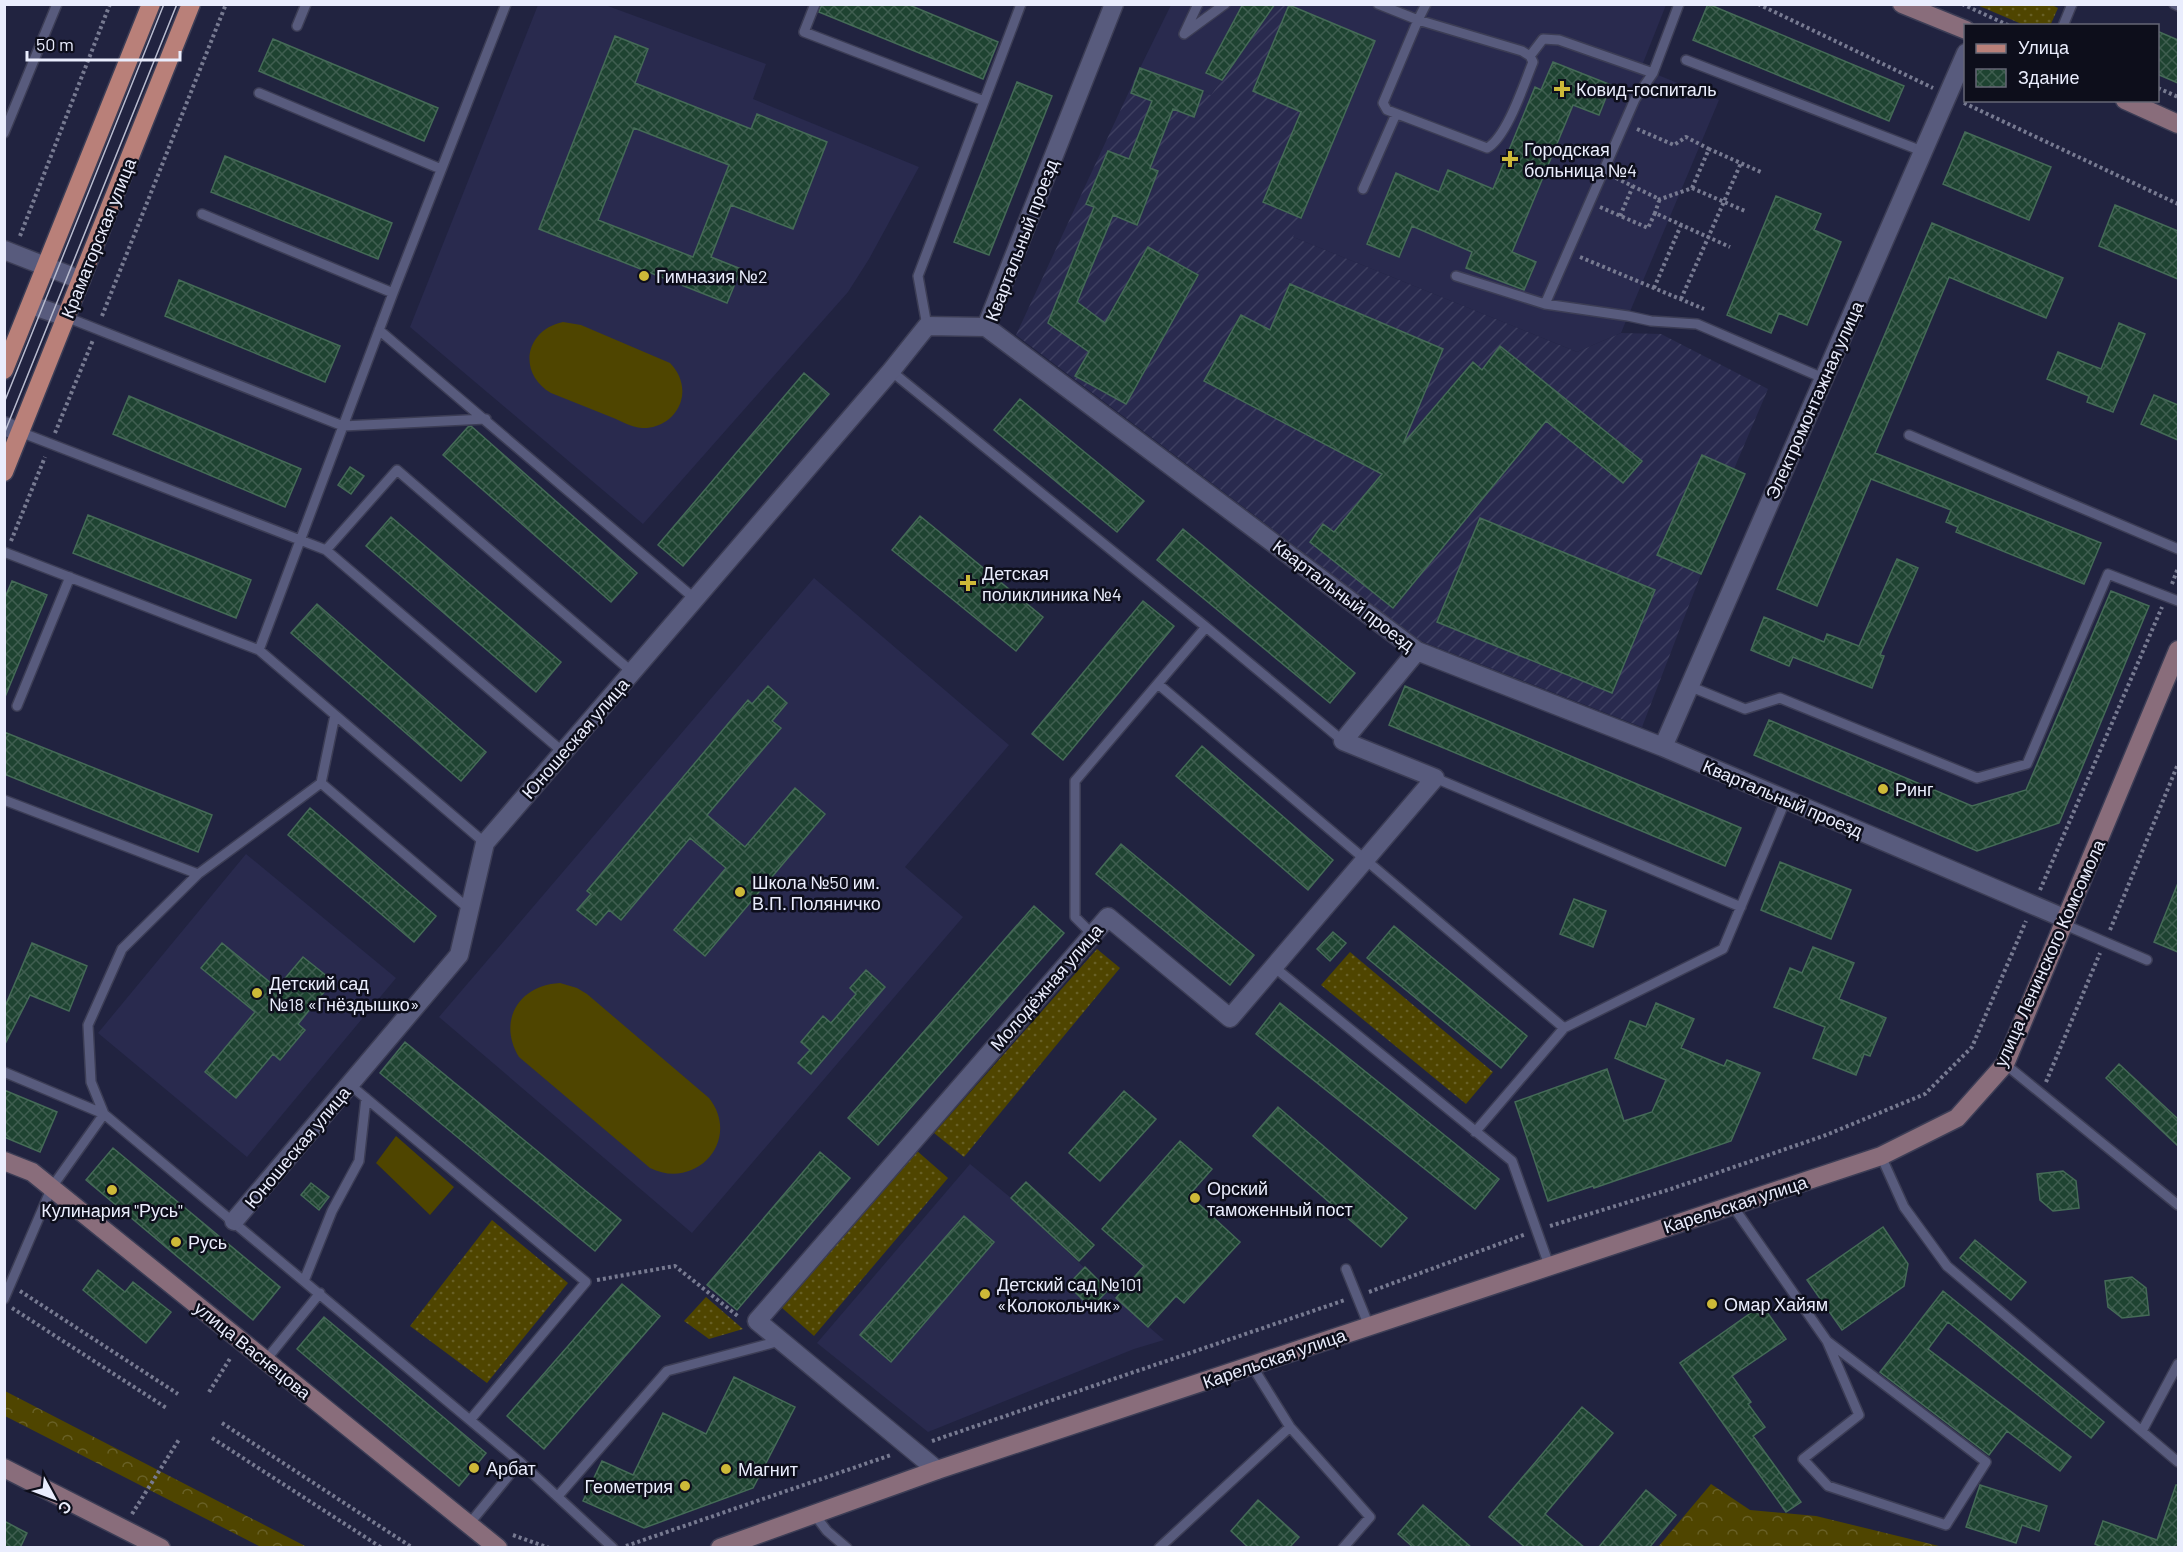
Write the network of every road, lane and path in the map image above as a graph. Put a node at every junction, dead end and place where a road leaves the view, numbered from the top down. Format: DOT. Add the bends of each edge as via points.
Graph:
graph roads {
  1 [pos="57,4"];
  2 [pos="110,4"];
  3 [pos="151,4"];
  4 [pos="191,4"];
  5 [pos="226,4"];
  6 [pos="306,4"];
  7 [pos="506,4"];
  8 [pos="814,4"];
  9 [pos="1021,4"];
  10 [pos="1114,4"];
  11 [pos="1198,4"];
  12 [pos="1225,4"];
  13 [pos="1378,4"];
  14 [pos="1426,4"];
  15 [pos="1679,4"];
  16 [pos="1758,4"];
  17 [pos="1902,4"];
  18 [pos="1962,4"];
  19 [pos="2072,4"];
  20 [pos="2174,4"];
  21 [pos="2178,6"];
  22 [pos="1418,21"];
  23 [pos="2006,24"];
  24 [pos="2064,24"];
  25 [pos="297,26"];
  26 [pos="1964,30"];
  27 [pos="1964,55"];
  28 [pos="1530,56"];
  29 [pos="1686,60"];
  30 [pos="1653,73"];
  31 [pos="2159,89"];
  32 [pos="259,93"];
  33 [pos="1947,95"];
  34 [pos="2178,97"];
  35 [pos="984,101"];
  36 [pos="2130,102"];
  37 [pos="1396,114"];
  38 [pos="1624,123"];
  39 [pos="2178,123"];
  40 [pos="4,133"];
  41 [pos="1709,149"];
  42 [pos="1923,151"];
  43 [pos="1741,164"];
  44 [pos="441,169"];
  45 [pos="1603,172"];
  46 [pos="1763,173"];
  47 [pos="1633,186"];
  48 [pos="1692,188"];
  49 [pos="1363,189"];
  50 [pos="1658,200"];
  51 [pos="1724,201"];
  52 [pos="1590,202"];
  53 [pos="2178,204"];
  54 [pos="1745,211"];
  55 [pos="1655,213"];
  56 [pos="202,214"];
  57 [pos="1620,216"];
  58 [pos="1682,225"];
  59 [pos="1709,237"];
  60 [pos="1730,247"];
  61 [pos="9,251"];
  62 [pos="1568,252"];
  63 [pos="46,267"];
  64 [pos="1456,276"];
  65 [pos="81,280"];
  66 [pos="1654,288"];
  67 [pos="393,293"];
  68 [pos="1681,299"];
  69 [pos="1545,304"];
  70 [pos="31,305"];
  71 [pos="1704,309"];
  72 [pos="66,317"];
  73 [pos="927,326"];
  74 [pos="986,327"];
  75 [pos="97,330"];
  76 [pos="379,330"];
  77 [pos="4,370"];
  78 [pos="891,371"];
  79 [pos="1823,378"];
  80 [pos="486,419"];
  81 [pos="343,426"];
  82 [pos="12,429"];
  83 [pos="1910,435"];
  84 [pos="50,444"];
  85 [pos="4,471"];
  86 [pos="300,540"];
  87 [pos="2178,549"];
  88 [pos="326,550"];
  89 [pos="5,552"];
  90 [pos="70,577"];
  91 [pos="694,599"];
  92 [pos="2178,601"];
  93 [pos="1206,627"];
  94 [pos="259,650"];
  95 [pos="2178,650"];
  96 [pos="1417,651"];
  97 [pos="632,672"];
  98 [pos="1158,684"];
  99 [pos="1689,686"];
  100 [pos="17,706"];
  101 [pos="335,715"];
  102 [pos="1343,741"];
  103 [pos="1663,747"];
  104 [pos="563,752"];
  105 [pos="1435,778"];
  106 [pos="321,783"];
  107 [pos="1786,799"];
  108 [pos="4,800"];
  109 [pos="485,843"];
  110 [pos="1365,861"];
  111 [pos="198,874"];
  112 [pos="1741,907"];
  113 [pos="469,909"];
  114 [pos="2065,922"];
  115 [pos="1092,934"];
  116 [pos="2147,960"];
  117 [pos="1274,967"];
  118 [pos="1564,1028"];
  119 [pos="2005,1064"];
  120 [pos="4,1072"];
  121 [pos="349,1084"];
  122 [pos="366,1098"];
  123 [pos="104,1114"];
  124 [pos="1475,1132"];
  125 [pos="1881,1156"];
  126 [pos="4,1161"];
  127 [pos="1830,1173"];
  128 [pos="51,1187"];
  129 [pos="2178,1204"];
  130 [pos="1732,1205"];
  131 [pos="234,1221"];
  132 [pos="1549,1265"];
  133 [pos="1346,1269"];
  134 [pos="304,1281"];
  135 [pos="586,1282"];
  136 [pos="10,1285"];
  137 [pos="320,1293"];
  138 [pos="4,1299"];
  139 [pos="4,1304"];
  140 [pos="757,1321"];
  141 [pos="1369,1326"];
  142 [pos="242,1341"];
  143 [pos="781,1341"];
  144 [pos="1827,1341"];
  145 [pos="265,1361"];
  146 [pos="2178,1364"];
  147 [pos="1252,1366"];
  148 [pos="209,1392"];
  149 [pos="178,1394"];
  150 [pos="168,1409"];
  151 [pos="470,1420"];
  152 [pos="222,1423"];
  153 [pos="1290,1426"];
  154 [pos="2142,1431"];
  155 [pos="180,1438"];
  156 [pos="212,1438"];
  157 [pos="2178,1461"];
  158 [pos="520,1462"];
  159 [pos="4,1468"];
  160 [pos="936,1470"];
  161 [pos="558,1496"];
  162 [pos="814,1514"];
  163 [pos="470,1523"];
  164 [pos="123,1528"];
  165 [pos="161,1548"];
  166 [pos="382,1548"];
  167 [pos="413,1548"];
  168 [pos="498,1548"];
  169 [pos="613,1548"];
  170 [pos="720,1548"];
  171 [pos="847,1548"];
  172 [pos="1159,1548"];
  173 [pos="1343,1548"];
  1 -- 40 [label="lane"];
  2 -- 61 [label="path"];
  3 -- 63 [label="main road, Краматорская улица"];
  4 -- 65 [label="main road, Краматорская улица"];
  5 -- 75 [label="path"];
  6 -- 25 [label="lane"];
  7 -- 44 [label="lane"];
  8 -- 35 [label="lane" via="804,32"];
  9 -- 35 [label="lane"];
  10 -- 74 [label="street, Квартальный проезд"];
  11 -- 12 [label="lane" via="1184,34"];
  13 -- 22 [label="lane"];
  14 -- 22 [label="lane"];
  15 -- 30 [label="lane"];
  16 -- 33 [label="path"];
  17 -- 26 [label="street"];
  18 -- 23 [label="path"];
  19 -- 24 [label="lane"];
  20 -- 21 [label="lane"];
  22 -- 28 [label="lane"];
  22 -- 37 [label="lane" via="1383,103"];
  27 -- 33 [label="street, Электромонтажная улица"];
  28 -- 30 [label="lane" via="1543,39 1558,40"];
  28 -- 37 [label="lane" via="1533,62 1503,132 1487,148"];
  29 -- 42 [label="lane"];
  30 -- 38 [label="lane"];
  31 -- 34 [label="path"];
  32 -- 44 [label="lane"];
  33 -- 42 [label="street, Электромонтажная улица"];
  33 -- 53 [label="path"];
  35 -- 73 [label="lane" via="918,276"];
  36 -- 39 [label="street"];
  37 -- 49 [label="lane"];
  38 -- 41 [label="path" via="1674,145 1686,137"];
  38 -- 45 [label="lane"];
  41 -- 43 [label="path"];
  41 -- 48 [label="path"];
  42 -- 79 [label="street, Электромонтажная улица"];
  43 -- 46 [label="path"];
  43 -- 51 [label="path"];
  44 -- 67 [label="lane"];
  45 -- 47 [label="path"];
  45 -- 52 [label="lane"];
  47 -- 50 [label="path"];
  47 -- 57 [label="path"];
  48 -- 50 [label="path"];
  48 -- 51 [label="path"];
  50 -- 55 [label="path"];
  51 -- 54 [label="path"];
  51 -- 59 [label="path"];
  52 -- 57 [label="path"];
  52 -- 62 [label="lane"];
  55 -- 57 [label="path" via="1648,228"];
  55 -- 58 [label="path"];
  56 -- 67 [label="lane"];
  58 -- 59 [label="path"];
  58 -- 66 [label="path"];
  59 -- 60 [label="path"];
  59 -- 68 [label="path"];
  61 -- 63 [label="street"];
  62 -- 66 [label="path"];
  62 -- 69 [label="lane"];
  63 -- 65 [label="street"];
  63 -- 70 [label="main road, Краматорская улица"];
  64 -- 69 [label="lane"];
  65 -- 72 [label="main road, Краматорская улица"];
  66 -- 68 [label="path"];
  67 -- 76 [label="lane"];
  68 -- 71 [label="path"];
  69 -- 79 [label="lane" via="1651,321 1697,324"];
  70 -- 72 [label="street"];
  70 -- 77 [label="main road, Краматорская улица"];
  72 -- 75 [label="lane"];
  72 -- 82 [label="main road, Краматорская улица"];
  73 -- 74 [label="street"];
  73 -- 78 [label="street, Юношеская улица"];
  74 -- 96 [label="street, Квартальный проезд"];
  75 -- 81 [label="lane"];
  75 -- 84 [label="path"];
  76 -- 80 [label="lane"];
  76 -- 81 [label="lane"];
  78 -- 91 [label="street, Юношеская улица"];
  78 -- 93 [label="lane"];
  79 -- 99 [label="street, Электромонтажная улица"];
  80 -- 81 [label="lane"];
  80 -- 91 [label="lane"];
  81 -- 86 [label="lane"];
  82 -- 84 [label="lane"];
  82 -- 85 [label="main road, Краматорская улица"];
  83 -- 87 [label="lane"];
  84 -- 86 [label="lane"];
  84 -- 89 [label="path"];
  86 -- 88 [label="lane"];
  86 -- 94 [label="lane"];
  88 -- 97 [label="lane" via="397,470"];
  88 -- 104 [label="lane"];
  89 -- 90 [label="lane"];
  90 -- 94 [label="lane"];
  90 -- 100 [label="lane"];
  91 -- 97 [label="street, Юношеская улица"];
  92 -- 99 [label="lane" via="2108,574 2027,764 1977,778 1780,698 1745,709"];
  93 -- 98 [label="lane"];
  93 -- 102 [label="lane"];
  94 -- 101 [label="lane"];
  95 -- 114 [label="street, улица Ленинского Комсомола"];
  96 -- 102 [label="street"];
  96 -- 103 [label="street, Квартальный проезд"];
  97 -- 104 [label="street, Юношеская улица"];
  98 -- 110 [label="lane"];
  98 -- 115 [label="lane" via="1075,782 1075,917"];
  99 -- 103 [label="street, Электромонтажная улица"];
  101 -- 106 [label="lane"];
  101 -- 109 [label="lane"];
  102 -- 105 [label="street"];
  103 -- 107 [label="street, Квартальный проезд"];
  104 -- 109 [label="street, Юношеская улица"];
  105 -- 110 [label="street, Молодёжная улица"];
  105 -- 112 [label="lane"];
  106 -- 111 [label="lane"];
  106 -- 113 [label="lane"];
  107 -- 112 [label="lane"];
  107 -- 114 [label="street, Квартальный проезд"];
  108 -- 111 [label="lane"];
  109 -- 113 [label="street, Юношеская улица"];
  110 -- 117 [label="street, Молодёжная улица"];
  110 -- 118 [label="lane"];
  111 -- 123 [label="lane" via="122,949 88,1025 91,1082"];
  112 -- 118 [label="lane" via="1723,949"];
  113 -- 121 [label="street, Юношеская улица" via="459,955"];
  114 -- 116 [label="lane"];
  114 -- 119 [label="street, улица Ленинского Комсомола"];
  115 -- 117 [label="street, Молодёжная улица" via="1108,917 1230,1018"];
  115 -- 140 [label="street, Молодёжная улица"];
  117 -- 124 [label="lane"];
  118 -- 124 [label="lane"];
  119 -- 125 [label="street, улица Ленинского Комсомола" via="1957,1118"];
  119 -- 129 [label="lane"];
  120 -- 123 [label="lane"];
  121 -- 122 [label="lane"];
  121 -- 131 [label="street, Юношеская улица"];
  122 -- 134 [label="lane" via="359,1161 332,1211"];
  122 -- 135 [label="lane"];
  123 -- 128 [label="lane"];
  123 -- 131 [label="lane"];
  124 -- 132 [label="lane" via="1512,1161"];
  125 -- 127 [label="street, улица Ленинского Комсомола"];
  125 -- 154 [label="lane" via="1904,1207 1947,1266"];
  126 -- 128 [label="street, улица Васнецова" via="33,1172"];
  127 -- 130 [label="street, Карельская улица"];
  128 -- 136 [label="lane"];
  128 -- 142 [label="street, улица Васнецова"];
  130 -- 132 [label="street, Карельская улица"];
  130 -- 144 [label="lane"];
  131 -- 134 [label="lane"];
  132 -- 141 [label="street, Карельская улица"];
  133 -- 141 [label="lane"];
  134 -- 137 [label="lane"];
  135 -- 140 [label="path" via="675,1266 741,1318"];
  135 -- 151 [label="lane"];
  136 -- 138 [label="lane"];
  136 -- 149 [label="path"];
  137 -- 145 [label="lane"];
  137 -- 151 [label="lane"];
  139 -- 150 [label="path"];
  140 -- 143 [label="street"];
  141 -- 147 [label="street, Карельская улица"];
  142 -- 145 [label="street, улица Васнецова"];
  142 -- 148 [label="path"];
  143 -- 160 [label="street"];
  143 -- 161 [label="lane" via="667,1371"];
  144 -- 144 [label="lane" via="1986,1462 1946,1525 1828,1486 1803,1458 1858,1415"];
  145 -- 163 [label="street, улица Васнецова"];
  146 -- 154 [label="lane"];
  147 -- 153 [label="lane"];
  147 -- 160 [label="street, Карельская улица"];
  151 -- 158 [label="lane"];
  152 -- 167 [label="path"];
  153 -- 172 [label="lane"];
  153 -- 173 [label="lane" via="1370,1517"];
  154 -- 157 [label="lane"];
  155 -- 164 [label="path"];
  156 -- 166 [label="path"];
  158 -- 161 [label="lane"];
  158 -- 163 [label="lane"];
  159 -- 164 [label="street"];
  160 -- 162 [label="street, Карельская улица"];
  161 -- 169 [label="lane"];
  162 -- 170 [label="street, Карельская улица"];
  162 -- 171 [label="lane"];
  163 -- 168 [label="street, улица Васнецова"];
  164 -- 165 [label="street"];
}
